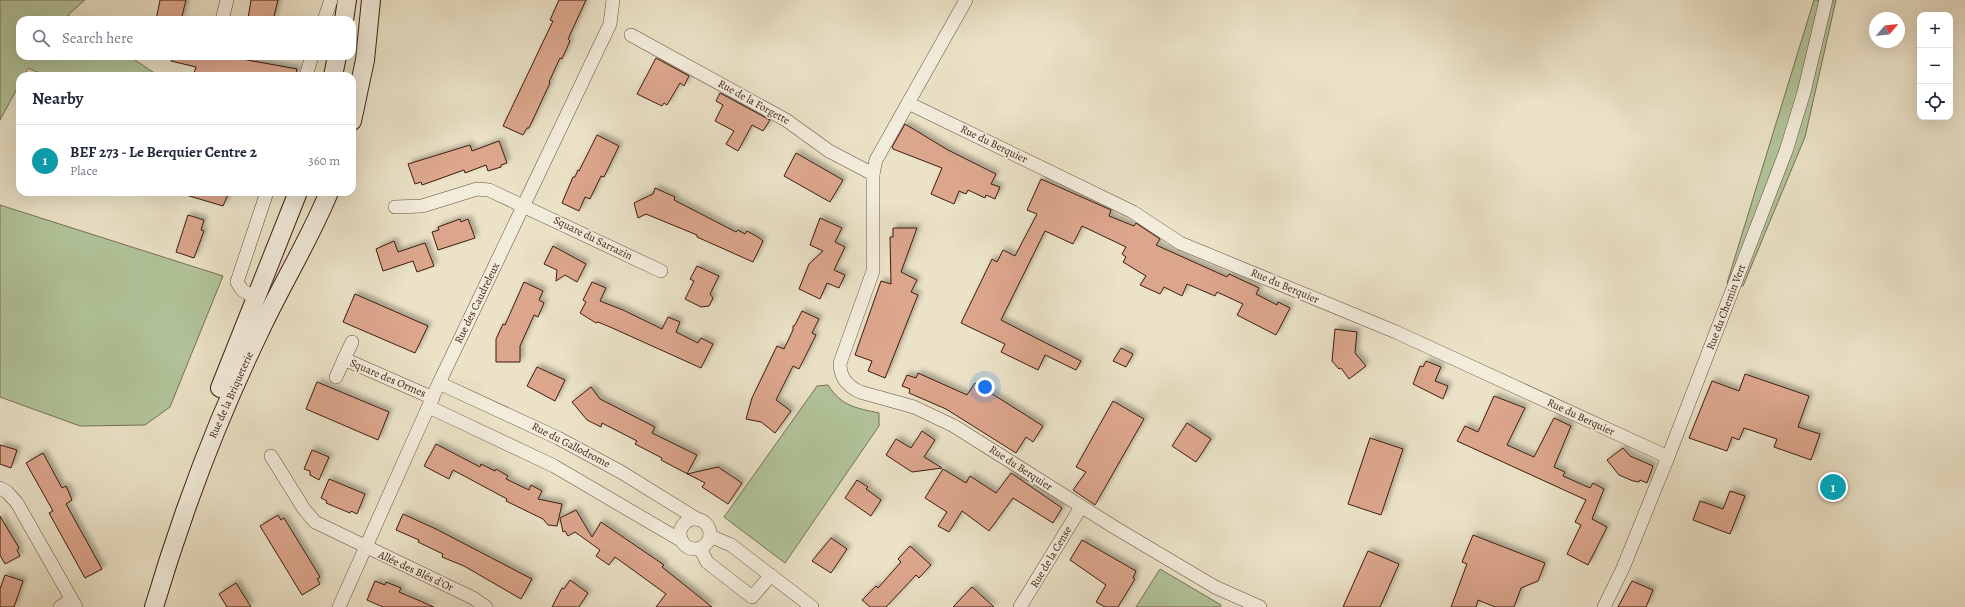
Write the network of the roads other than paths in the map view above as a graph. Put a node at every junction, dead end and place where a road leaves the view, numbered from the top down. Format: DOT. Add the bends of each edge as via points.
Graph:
graph roads {
  1 [pos="227,0"];
  2 [pos="331,0"];
  3 [pos="347,0"];
  4 [pos="371,0"];
  5 [pos="613,0"];
  6 [pos="966,0"];
  7 [pos="1826,0"];
  8 [pos="223,16"];
  9 [pos="325,16"];
  10 [pos="345,16"];
  11 [pos="631,35"];
  12 [pos="311,60"];
  13 [pos="336,60"];
  14 [pos="307,72"];
  15 [pos="334,72"];
  16 [pos="356,103"];
  17 [pos="908,103"];
  18 [pos="873,174"];
  19 [pos="266,196"];
  20 [pos="296,196"];
  21 [pos="327,196"];
  22 [pos="525,205"];
  23 [pos="395,207"];
  24 [pos="661,271"];
  25 [pos="285,283"];
  26 [pos="256,298"];
  27 [pos="352,342"];
  28 [pos="249,353"];
  29 [pos="344,359"];
  30 [pos="336,377"];
  31 [pos="439,383"];
  32 [pos="431,402"];
  33 [pos="271,456"];
  34 [pos="1668,457"];
  35 [pos="0,488"];
  36 [pos="1081,507"];
  37 [pos="697,519"];
  38 [pos="710,536"];
  39 [pos="682,541"];
  40 [pos="366,547"];
  41 [pos="700,548"];
  42 [pos="770,575"];
  43 [pos="69,605"];
  44 [pos="804,605"];
  45 [pos="140,607"];
  46 [pos="154,607"];
  47 [pos="339,607"];
  48 [pos="486,607"];
  49 [pos="1020,607"];
  50 [pos="1260,607"];
  51 [pos="1604,607"];
  1 -- 8 [label="street"];
  2 -- 9 [label="street"];
  3 -- 10 [label="street"];
  4 -- 16 [label="street" via="365,60"];
  5 -- 22 [label="street, Rue des Caudreleux" via="610,24"];
  6 -- 17 [label="street, Rue du Berquier"];
  7 -- 34 [label="street, Rue du Chemin Vert" via="1794,131"];
  11 -- 18 [label="street, Rue de la Forgette" via="786,120 829,151"];
  12 -- 14 [label="street"];
  13 -- 15 [label="street"];
  17 -- 18 [label="street, Rue du Berquier" via="881,150"];
  17 -- 34 [label="street, Rue du Berquier" via="1133,212 1180,243 1396,332"];
  18 -- 36 [label="street, Rue du Berquier" via="873,271 840,363 843,379 860,392 914,407 954,426"];
  19 -- 26 [label="street" via="237,282 242,290"];
  20 -- 26 [label="street, Rue de la Briqueterie"];
  21 -- 25 [label="street, Rue de la Briqueterie"];
  22 -- 23 [label="street, Square du Sarrazin" via="483,189 422,206"];
  22 -- 24 [label="street, Square du Sarrazin"];
  22 -- 31 [label="street, Rue des Caudreleux"];
  25 -- 26 [label="street"];
  25 -- 28 [label="street, Rue de la Briqueterie"];
  26 -- 28 [label="street" via="260,311 251,336"];
  26 -- 45 [label="street, Rue de la Briqueterie" via="214,402"];
  27 -- 29 [label="street, Square des Ormes"];
  28 -- 46 [label="street, Rue de la Briqueterie" via="203,460 176,534"];
  29 -- 30 [label="street, Square des Ormes"];
  29 -- 32 [label="street, Square des Ormes"];
  31 -- 32 [label="street, Rue des Caudreleux"];
  31 -- 37 [label="street, Rue du Gallodrome" via="558,438 621,472"];
  32 -- 39 [label="street" via="554,466"];
  32 -- 40 [label="street, Rue des Caudreleux"];
  33 -- 40 [label="street, Allée des Blés d'Or" via="310,517 324,528"];
  34 -- 51 [label="street, Rue du Chemin Vert" via="1623,568"];
  35 -- 43 [label="street" via="8,492 17,503"];
  36 -- 49 [label="street, Rue de la Cense"];
  36 -- 50 [label="street, Rue du Berquier" via="1215,587"];
  37 -- 38 [label="street" via="708,526"];
  37 -- 39 [label="street" via="689,520 683,525 680,533"];
  38 -- 41 [label="street" via="706,544"];
  38 -- 42 [label="street" via="726,542"];
  39 -- 41 [label="street" via="690,548"];
  40 -- 47 [label="street, Rue des Caudreleux"];
  40 -- 48 [label="street, Allée des Blés d'Or" via="473,598"];
  41 -- 42 [label="street" via="707,562 752,598"];
  42 -- 44 [label="street"];
}
